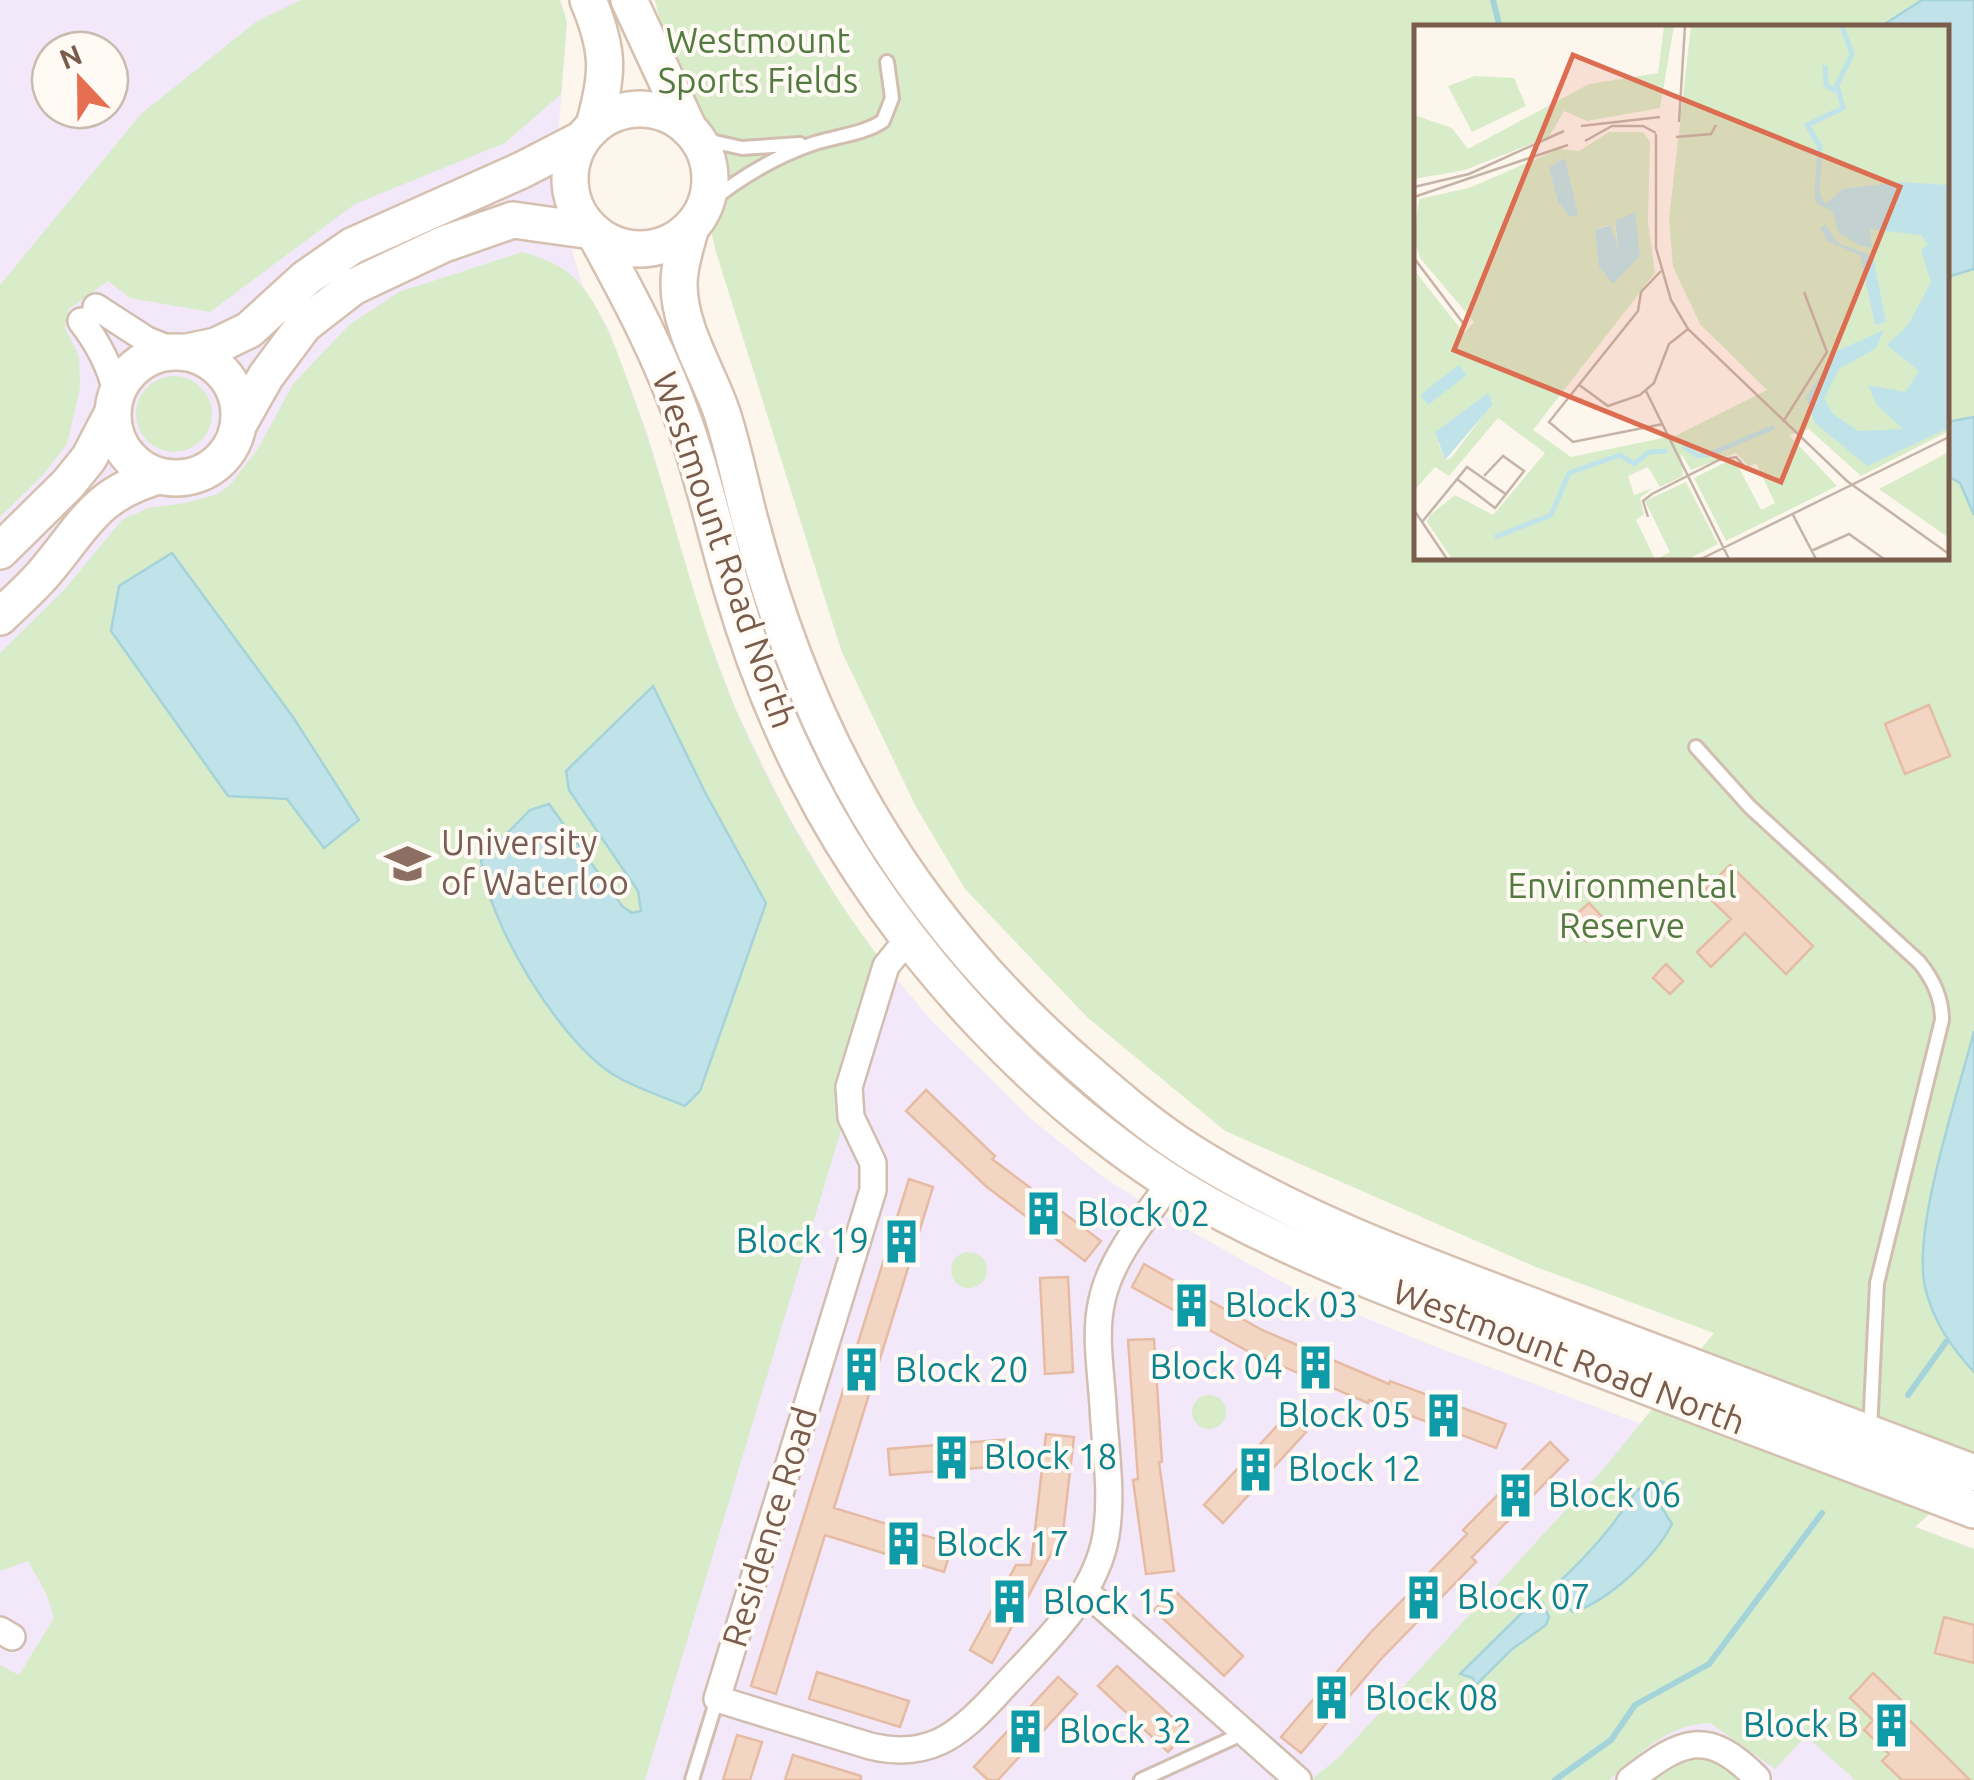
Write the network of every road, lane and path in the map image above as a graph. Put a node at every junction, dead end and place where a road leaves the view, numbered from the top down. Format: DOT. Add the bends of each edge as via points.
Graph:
graph roads {
  1 [pos="588,0"];
  2 [pos="629,0"];
  3 [pos="887,62"];
  4 [pos="588,132"];
  5 [pos="693,132"];
  6 [pos="812,144"];
  7 [pos="698,217"];
  8 [pos="594,233"];
  9 [pos="180,351"];
  10 [pos="114,403"];
  11 [pos="240,422"];
  12 [pos="158,476"];
  13 [pos="0,551"];
  14 [pos="0,617"];
  15 [pos="1696,747"];
  16 [pos="908,939"];
  17 [pos="1171,1182"];
  18 [pos="1864,1450"];
  19 [pos="1974,1473"];
  20 [pos="1974,1510"];
  21 [pos="1086,1592"];
  22 [pos="717,1700"];
  23 [pos="1241,1729"];
  24 [pos="1756,1778"];
  25 [pos="692,1780"];
  26 [pos="1140,1780"];
  27 [pos="1298,1780"];
  28 [pos="1630,1780"];
  1 -- 4 [label="main road" via="607,60"];
  2 -- 5 [label="main road"];
  3 -- 6 [label="lane" via="892,98 883,121"];
  4 -- 5 [label="main road" via="611,114 652,109"];
  4 -- 8 [label="main road" via="570,187 579,216"];
  4 -- 9 [label="main road" via="522,170 352,246 248,330 216,346"];
  5 -- 6 [label="lane" via="742,148"];
  5 -- 7 [label="main road" via="710,171"];
  6 -- 7 [label="lane" via="749,172"];
  7 -- 8 [label="main road" via="665,244 634,250"];
  7 -- 18 [label="main road, Westmount Road North" via="680,270 682,307 810,700 910,882 1032,1022 1189,1151 1292,1207"];
  8 -- 11 [label="main road" via="513,220 352,287 304,325"];
  8 -- 16 [label="main road, Westmount Road North" via="652,341 684,421 736,602 782,727 833,826"];
  9 -- 10 [label="main road" via="144,360 127,374"];
  9 -- 10 [label="street" via="88,314 107,361"];
  9 -- 11 [label="main road" via="222,371"];
  10 -- 12 [label="main road" via="115,434 125,452"];
  10 -- 13 [label="main road" via="89,458"];
  11 -- 12 [label="main road" via="217,463 199,474"];
  12 -- 14 [label="main road" via="118,492 90,513"];
  15 -- 18 [label="lane" via="1750,808 1918,962 1942,1006 1877,1284"];
  16 -- 17 [label="main road, Westmount Road North" via="1063,1104"];
  16 -- 22 [label="street, Residence Road" via="883,972 849,1087 850,1117 872,1162 873,1190"];
  17 -- 18 [label="main road, Westmount Road North" via="1332,1267"];
  17 -- 21 [label="street" via="1114,1268 1102,1298 1108,1524"];
  18 -- 19 [label="main road, Westmount Road North"];
  18 -- 20 [label="main road, Westmount Road North"];
  21 -- 22 [label="street" via="969,1724 932,1746 884,1750"];
  21 -- 23 [label="street"];
  22 -- 25 [label="lane"];
  23 -- 26 [label="lane"];
  23 -- 27 [label="street"];
  24 -- 28 [label="street" via="1708,1743 1688,1744"];
}
